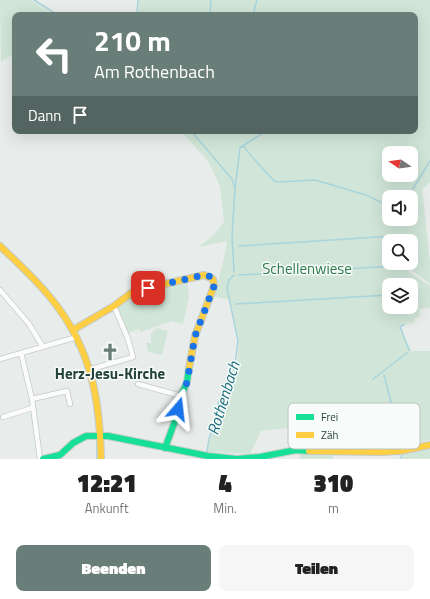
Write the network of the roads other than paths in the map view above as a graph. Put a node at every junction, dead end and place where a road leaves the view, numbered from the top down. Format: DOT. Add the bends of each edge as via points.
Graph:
graph roads {
  1 [pos="0,246"];
  2 [pos="1,292"];
  3 [pos="114,306"];
  4 [pos="73,330"];
  5 [pos="77,337"];
  6 [pos="43,348"];
  7 [pos="22,353"];
  8 [pos="0,359"];
  9 [pos="91,369"];
  10 [pos="138,384"];
  11 [pos="181,396"];
  12 [pos="32,399"];
  13 [pos="70,404"];
  14 [pos="32,408"];
  15 [pos="3,417"];
  16 [pos="100,436"];
  17 [pos="430,445"];
  18 [pos="420,447"];
  19 [pos="165,448"];
  20 [pos="410,449"];
  21 [pos="41,459"];
  22 [pos="100,459"];
  23 [pos="237,459"];
  24 [pos="237,459"];
  1 -- 4 [label="street" via="47,294"];
  2 -- 6 [label="street" via="29,324"];
  3 -- 4 [label="street"];
  3 -- 9 [label="street" via="133,357"];
  3 -- 11 [label="street" via="134,291 204,275 213,279 214,286 195,336 187,382"];
  4 -- 5 [label="street"];
  5 -- 6 [label="street"];
  5 -- 9 [label="street"];
  6 -- 7 [label="street"];
  7 -- 8 [label="street"];
  7 -- 12 [label="street"];
  9 -- 16 [label="street" via="99,409"];
  10 -- 11 [label="street"];
  11 -- 19 [label="street"];
  12 -- 13 [label="street" via="66,391"];
  12 -- 14 [label="street"];
  14 -- 15 [label="street"];
  14 -- 21 [label="street"];
  16 -- 19 [label="street"];
  16 -- 21 [label="street" via="86,436 60,455"];
  16 -- 22 [label="street"];
  17 -- 18 [label="street"];
  19 -- 24 [label="street"];
  20 -- 23 [label="street" via="381,452 296,450"];
}
